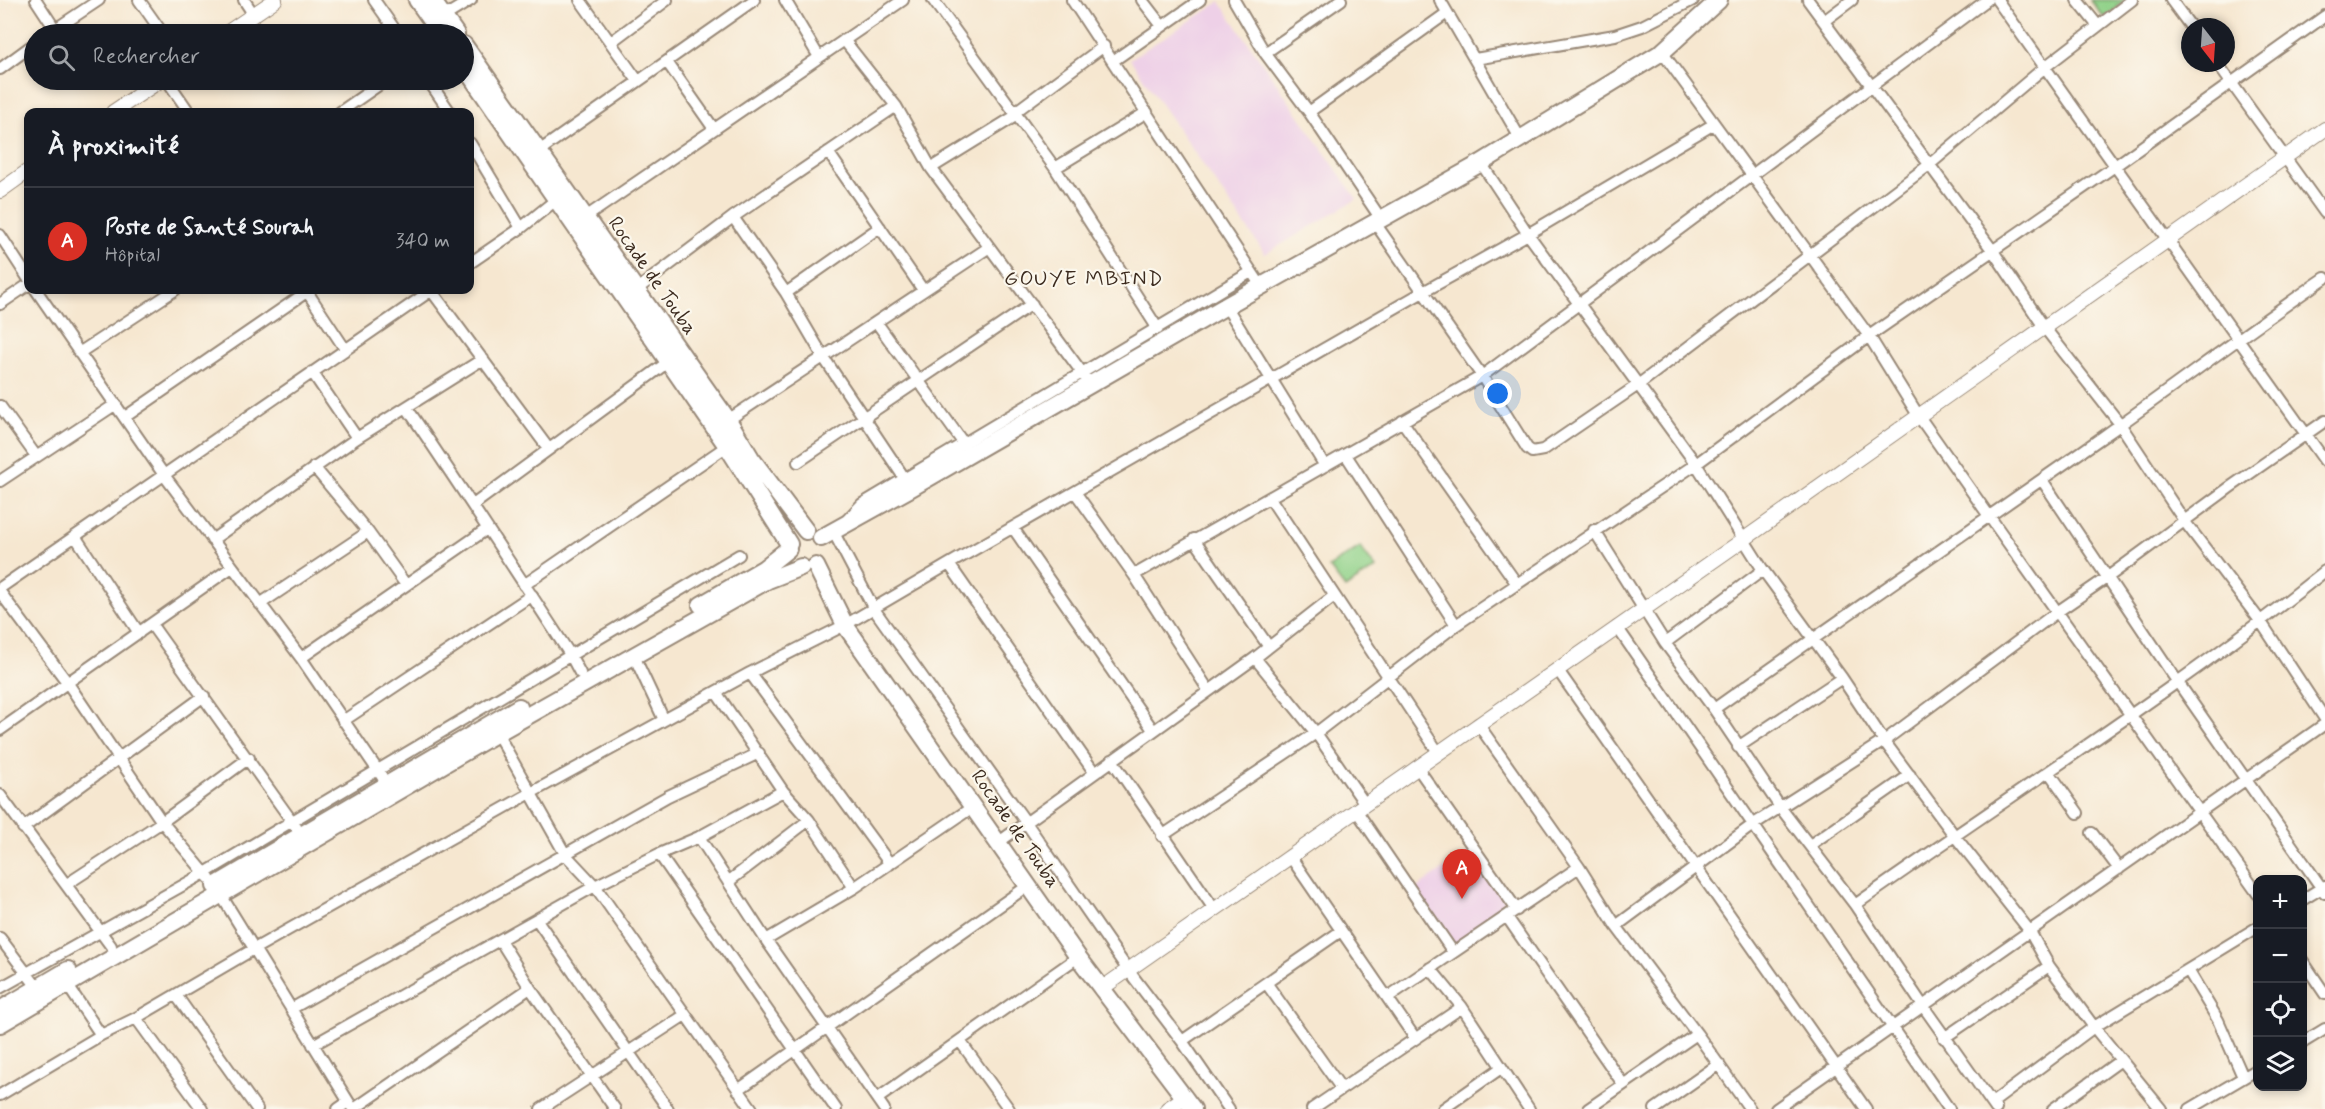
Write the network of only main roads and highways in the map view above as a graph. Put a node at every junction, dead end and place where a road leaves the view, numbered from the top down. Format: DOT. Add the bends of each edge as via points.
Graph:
graph roads {
  1 [pos="417,0"];
  2 [pos="432,0"];
  3 [pos="1719,0"];
  4 [pos="439,24"];
  5 [pos="440,24"];
  6 [pos="474,59"];
  7 [pos="474,80"];
  8 [pos="580,221"];
  9 [pos="827,531"];
  10 [pos="789,547"];
  11 [pos="808,566"];
  12 [pos="214,885"];
  13 [pos="0,1010"];
  14 [pos="0,1024"];
  15 [pos="1189,1103"];
  1 -- 4 [label="main road"];
  2 -- 5 [label="main road"];
  3 -- 9 [label="main road" via="1662,52 1481,163 1226,306 1086,379"];
  6 -- 8 [label="main road, Rocade de Touba" via="539,151"];
  7 -- 8 [label="main road, Rocade de Touba" via="557,199"];
  8 -- 9 [label="main road, Rocade de Touba" via="636,290 751,458"];
  8 -- 10 [label="main road, Rocade de Touba"];
  9 -- 10 [label="main road" via="793,536"];
  9 -- 11 [label="main road" via="825,554"];
  10 -- 11 [label="main road, Rocade de Touba" via="792,560"];
  10 -- 12 [label="main road" via="763,568 387,784 297,828"];
  11 -- 12 [label="main road" via="768,579 497,733"];
  11 -- 15 [label="main road, Rocade de Touba" via="845,626 1078,957"];
  12 -- 13 [label="main road"];
  12 -- 14 [label="main road"];
}
